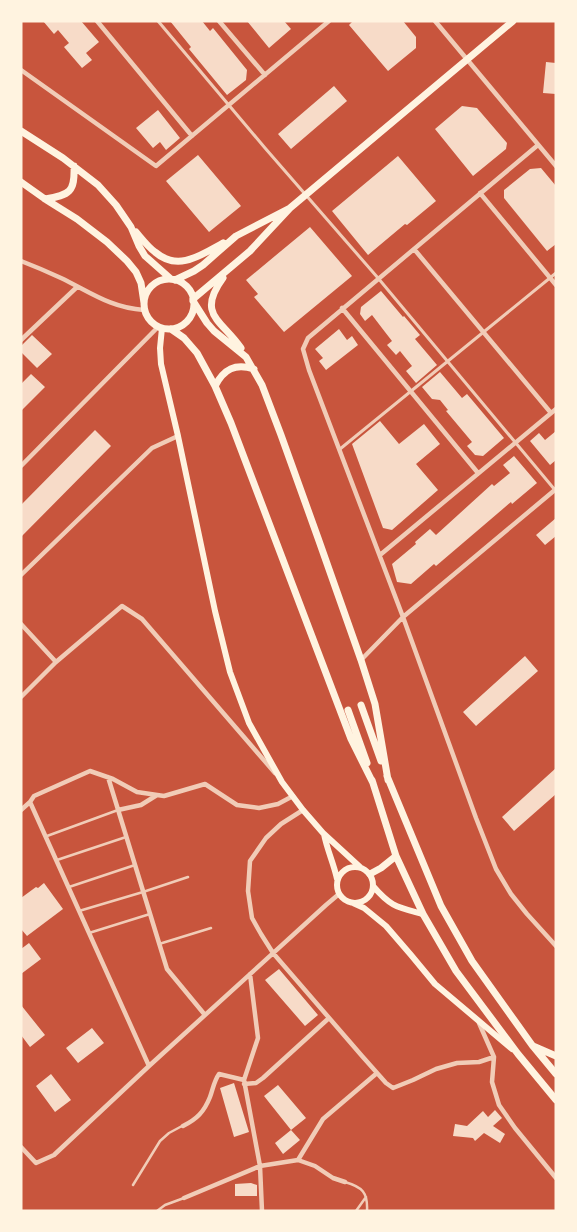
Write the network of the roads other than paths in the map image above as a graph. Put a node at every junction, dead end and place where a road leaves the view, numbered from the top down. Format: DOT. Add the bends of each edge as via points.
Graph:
graph roads {
  1 [pos="96,21"];
  2 [pos="158,21"];
  3 [pos="219,21"];
  4 [pos="329,21"];
  5 [pos="435,21"];
  6 [pos="513,21"];
  7 [pos="468,59"];
  8 [pos="21,70"];
  9 [pos="265,75"];
  10 [pos="229,105"];
  11 [pos="21,131"];
  12 [pos="192,136"];
  13 [pos="538,145"];
  14 [pos="74,166"];
  15 [pos="556,166"];
  16 [pos="21,182"];
  17 [pos="480,193"];
  18 [pos="45,199"];
  19 [pos="290,208"];
  20 [pos="131,227"];
  21 [pos="236,236"];
  22 [pos="414,249"];
  23 [pos="21,260"];
  24 [pos="232,266"];
  25 [pos="556,272"];
  26 [pos="378,278"];
  27 [pos="550,278"];
  28 [pos="173,280"];
  29 [pos="556,285"];
  30 [pos="77,287"];
  31 [pos="193,300"];
  32 [pos="144,307"];
  33 [pos="342,308"];
  34 [pos="160,328"];
  35 [pos="171,329"];
  36 [pos="483,332"];
  37 [pos="21,340"];
  38 [pos="246,357"];
  39 [pos="447,361"];
  40 [pos="254,369"];
  41 [pos="215,386"];
  42 [pos="411,391"];
  43 [pos="556,409"];
  44 [pos="551,413"];
  45 [pos="178,436"];
  46 [pos="516,442"];
  47 [pos="339,450"];
  48 [pos="21,466"];
  49 [pos="478,473"];
  50 [pos="555,490"];
  51 [pos="380,555"];
  52 [pos="21,575"];
  53 [pos="403,617"];
  54 [pos="21,624"];
  55 [pos="361,660"];
  56 [pos="56,662"];
  57 [pos="21,697"];
  58 [pos="361,705"];
  59 [pos="348,710"];
  60 [pos="108,777"];
  61 [pos="388,780"];
  62 [pos="282,782"];
  63 [pos="373,783"];
  64 [pos="157,795"];
  65 [pos="293,796"];
  66 [pos="30,802"];
  67 [pos="21,810"];
  68 [pos="118,810"];
  69 [pos="303,810"];
  70 [pos="323,833"];
  71 [pos="46,836"];
  72 [pos="126,837"];
  73 [pos="396,856"];
  74 [pos="56,860"];
  75 [pos="135,865"];
  76 [pos="360,867"];
  77 [pos="370,874"];
  78 [pos="188,877"];
  79 [pos="338,880"];
  80 [pos="373,886"];
  81 [pos="69,887"];
  82 [pos="143,892"];
  83 [pos="339,894"];
  84 [pos="353,903"];
  85 [pos="79,911"];
  86 [pos="150,914"];
  87 [pos="423,914"];
  88 [pos="211,928"];
  89 [pos="89,933"];
  90 [pos="159,944"];
  91 [pos="556,946"];
  92 [pos="273,953"];
  93 [pos="250,974"];
  94 [pos="205,1016"];
  95 [pos="329,1018"];
  96 [pos="479,1022"];
  97 [pos="532,1045"];
  98 [pos="518,1054"];
  99 [pos="494,1056"];
  100 [pos="556,1056"];
  101 [pos="149,1066"];
  102 [pos="377,1073"];
  103 [pos="556,1074"];
  104 [pos="244,1082"];
  105 [pos="556,1100"];
  106 [pos="183,1126"];
  107 [pos="21,1147"];
  108 [pos="298,1160"];
  109 [pos="260,1166"];
  110 [pos="556,1178"];
  111 [pos="345,1182"];
  112 [pos="133,1185"];
  113 [pos="184,1198"];
  114 [pos="366,1198"];
  115 [pos="157,1211"];
  116 [pos="262,1211"];
  117 [pos="356,1211"];
  118 [pos="367,1211"];
  1 -- 12 [label="street"];
  2 -- 10 [label="street"];
  3 -- 9 [label="street"];
  4 -- 9 [label="street"];
  5 -- 7 [label="street"];
  6 -- 7 [label="main road"];
  7 -- 13 [label="street"];
  7 -- 19 [label="main road"];
  8 -- 12 [label="street" via="156,166"];
  9 -- 10 [label="street"];
  10 -- 12 [label="street"];
  10 -- 26 [label="street"];
  11 -- 14 [label="main road"];
  13 -- 15 [label="street"];
  13 -- 17 [label="street"];
  14 -- 18 [label="main road" via="71,189 62,197"];
  14 -- 20 [label="main road" via="98,185"];
  16 -- 18 [label="main road"];
  17 -- 22 [label="street"];
  17 -- 27 [label="street"];
  18 -- 32 [label="main road" via="77,219 127,261 141,283"];
  19 -- 21 [label="main road"];
  19 -- 24 [label="main road"];
  20 -- 21 [label="main road" via="160,256 182,262 190,261"];
  20 -- 28 [label="main road" via="145,256"];
  21 -- 28 [label="main road" via="203,265"];
  22 -- 26 [label="street"];
  22 -- 36 [label="street"];
  23 -- 30 [label="street"];
  24 -- 31 [label="main road"];
  24 -- 38 [label="main road" via="218,284 211,308 217,322"];
  25 -- 27 [label="street"];
  26 -- 33 [label="street"];
  26 -- 39 [label="street"];
  27 -- 29 [label="street"];
  27 -- 36 [label="street"];
  28 -- 31 [label="main road" via="187,287"];
  28 -- 32 [label="main road" via="163,280 149,288"];
  30 -- 32 [label="street" via="122,307"];
  30 -- 37 [label="street"];
  31 -- 35 [label="main road" via="193,309 185,323"];
  31 -- 38 [label="main road" via="214,330"];
  32 -- 34 [label="main road" via="147,317"];
  33 -- 42 [label="street"];
  33 -- 47 [label="street" via="308,338 303,349"];
  34 -- 35 [label="main road"];
  34 -- 45 [label="main road" via="161,364"];
  34 -- 48 [label="street"];
  35 -- 41 [label="main road" via="191,345"];
  36 -- 39 [label="street"];
  36 -- 44 [label="street"];
  38 -- 40 [label="main road"];
  39 -- 42 [label="street"];
  39 -- 46 [label="street"];
  40 -- 41 [label="main road" via="245,366 230,369"];
  40 -- 55 [label="main road" via="281,435"];
  41 -- 63 [label="main road" via="351,739"];
  42 -- 47 [label="street"];
  42 -- 49 [label="street"];
  43 -- 44 [label="street"];
  44 -- 46 [label="street"];
  45 -- 52 [label="street" via="152,448"];
  45 -- 62 [label="main road" via="230,672 249,723"];
  46 -- 49 [label="street"];
  46 -- 50 [label="street"];
  47 -- 51 [label="street"];
  49 -- 51 [label="street"];
  50 -- 53 [label="street"];
  51 -- 53 [label="street"];
  53 -- 55 [label="street"];
  53 -- 91 [label="street" via="496,869 527,914"];
  54 -- 56 [label="street"];
  55 -- 61 [label="main road" via="375,704"];
  56 -- 57 [label="street"];
  56 -- 62 [label="street" via="122,606 142,619"];
  58 -- 61 [label="main road"];
  59 -- 63 [label="main road"];
  60 -- 64 [label="street" via="137,792"];
  60 -- 66 [label="street" via="90,771 34,796"];
  60 -- 68 [label="street"];
  61 -- 97 [label="main road" via="441,906 472,960"];
  62 -- 65 [label="main road"];
  63 -- 73 [label="main road"];
  64 -- 65 [label="street" via="164,796 205,784 237,805 259,808 278,804"];
  64 -- 68 [label="street" via="141,805"];
  65 -- 69 [label="main road"];
  66 -- 67 [label="street"];
  66 -- 71 [label="street"];
  68 -- 71 [label="lane"];
  68 -- 72 [label="street"];
  69 -- 70 [label="main road"];
  69 -- 92 [label="street" via="266,838 250,861 248,891 252,918"];
  70 -- 76 [label="main road"];
  70 -- 79 [label="main road"];
  71 -- 74 [label="street"];
  72 -- 74 [label="lane"];
  72 -- 75 [label="street"];
  73 -- 77 [label="main road"];
  73 -- 87 [label="main road"];
  74 -- 81 [label="street"];
  75 -- 81 [label="lane"];
  75 -- 82 [label="street"];
  76 -- 77 [label="main road"];
  76 -- 79 [label="main road" via="344,870"];
  77 -- 80 [label="main road"];
  78 -- 82 [label="lane"];
  79 -- 83 [label="main road"];
  80 -- 84 [label="main road" via="365,901"];
  80 -- 87 [label="main road" via="393,905"];
  81 -- 85 [label="street"];
  82 -- 85 [label="lane"];
  82 -- 86 [label="street"];
  83 -- 84 [label="main road"];
  83 -- 92 [label="street"];
  84 -- 96 [label="main road" via="386,926 435,984"];
  85 -- 89 [label="street"];
  86 -- 89 [label="lane"];
  86 -- 90 [label="street"];
  87 -- 98 [label="main road" via="456,971"];
  88 -- 90 [label="lane"];
  89 -- 101 [label="street"];
  90 -- 94 [label="street" via="167,969"];
  92 -- 93 [label="street"];
  92 -- 95 [label="street"];
  93 -- 94 [label="street"];
  93 -- 104 [label="street" via="258,1038"];
  94 -- 101 [label="street"];
  95 -- 102 [label="street"];
  95 -- 104 [label="street" via="263,1078 256,1083"];
  96 -- 98 [label="main road"];
  96 -- 99 [label="street"];
  97 -- 100 [label="main road"];
  97 -- 103 [label="main road"];
  98 -- 105 [label="main road"];
  99 -- 102 [label="street" via="436,1069 393,1088"];
  99 -- 110 [label="street" via="492,1082 499,1105"];
  101 -- 107 [label="street" via="54,1155 36,1163"];
  102 -- 108 [label="street" via="323,1119"];
  104 -- 106 [label="street" via="218,1074 203,1111"];
  104 -- 109 [label="street"];
  106 -- 112 [label="lane" via="160,1141"];
  108 -- 109 [label="street"];
  108 -- 111 [label="street"];
  109 -- 113 [label="street"];
  109 -- 116 [label="street"];
  111 -- 114 [label="lane" via="356,1185"];
  113 -- 115 [label="lane"];
  114 -- 117 [label="lane"];
  114 -- 118 [label="lane"];
}
